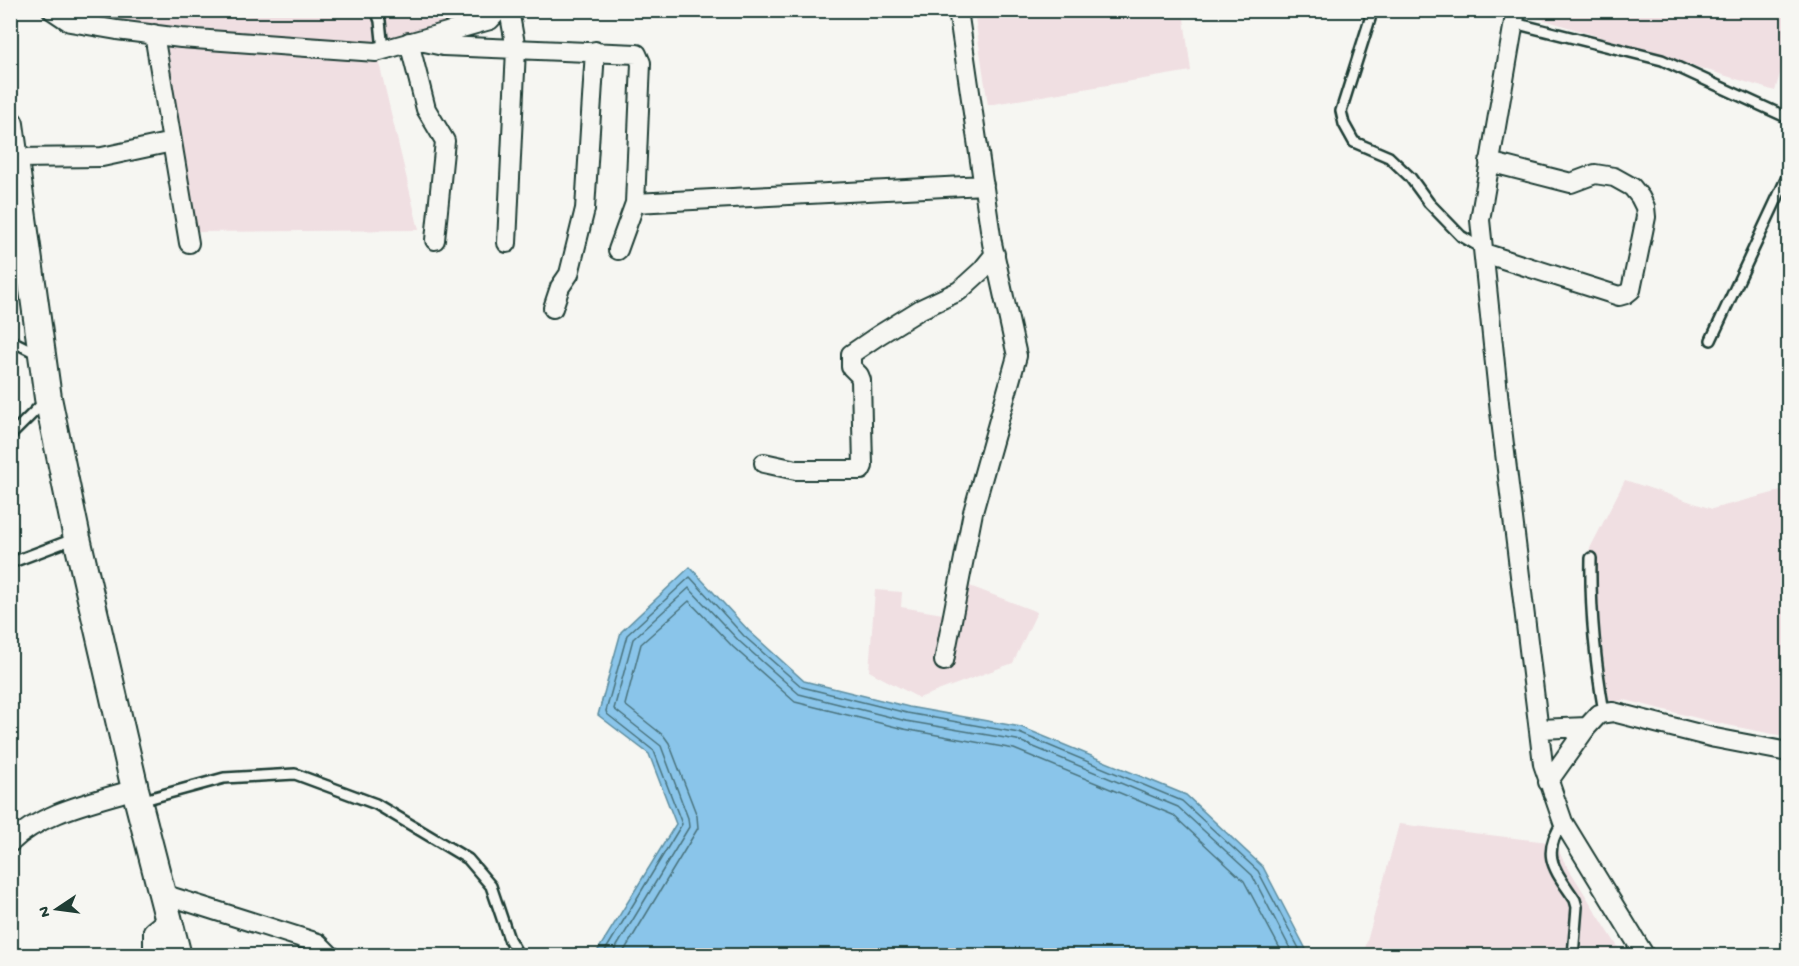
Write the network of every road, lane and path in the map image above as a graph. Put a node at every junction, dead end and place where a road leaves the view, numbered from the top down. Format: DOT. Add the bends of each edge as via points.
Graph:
graph roads {
  1 [pos="52,10"];
  2 [pos="376,10"];
  3 [pos="499,10"];
  4 [pos="509,10"];
  5 [pos="958,10"];
  6 [pos="1369,10"];
  7 [pos="1515,17"];
  8 [pos="154,34"];
  9 [pos="413,41"];
  10 [pos="516,49"];
  11 [pos="383,50"];
  12 [pos="595,51"];
  13 [pos="1788,118"];
  14 [pos="10,124"];
  15 [pos="172,142"];
  16 [pos="15,158"];
  17 [pos="1490,162"];
  18 [pos="1788,175"];
  19 [pos="984,185"];
  20 [pos="635,203"];
  21 [pos="435,240"];
  22 [pos="189,243"];
  23 [pos="507,243"];
  24 [pos="618,250"];
  25 [pos="1483,251"];
  26 [pos="995,254"];
  27 [pos="553,308"];
  28 [pos="10,340"];
  29 [pos="1710,340"];
  30 [pos="42,357"];
  31 [pos="48,398"];
  32 [pos="10,436"];
  33 [pos="764,463"];
  34 [pos="77,538"];
  35 [pos="1591,558"];
  36 [pos="10,563"];
  37 [pos="944,661"];
  38 [pos="1604,712"];
  39 [pos="1587,727"];
  40 [pos="1539,729"];
  41 [pos="1788,752"];
  42 [pos="1548,782"];
  43 [pos="137,795"];
  44 [pos="1563,822"];
  45 [pos="10,843"];
  46 [pos="166,906"];
  47 [pos="153,956"];
  48 [pos="178,956"];
  49 [pos="331,956"];
  50 [pos="519,956"];
  51 [pos="1573,956"];
  52 [pos="1645,956"];
  1 -- 8 [label="street" via="70,22"];
  2 -- 11 [label="lane"];
  3 -- 9 [label="street" via="490,20"];
  4 -- 10 [label="street"];
  5 -- 19 [label="street"];
  6 -- 25 [label="lane" via="1370,19 1341,111 1344,124 1354,142 1389,157 1461,236"];
  7 -- 13 [label="lane" via="1662,60"];
  7 -- 17 [label="street"];
  8 -- 11 [label="street"];
  8 -- 15 [label="street"];
  9 -- 10 [label="street"];
  9 -- 11 [label="street"];
  9 -- 21 [label="street" via="426,109 446,141"];
  10 -- 12 [label="street"];
  10 -- 23 [label="street"];
  12 -- 20 [label="street" via="637,54 641,63"];
  12 -- 27 [label="street" via="585,209 570,274 560,287"];
  14 -- 16 [label="street"];
  15 -- 16 [label="street" via="102,157"];
  15 -- 22 [label="street"];
  16 -- 30 [label="street"];
  17 -- 25 [label="street" via="1480,220"];
  17 -- 25 [label="street" via="1571,183 1595,174 1614,177 1632,187 1645,207 1646,217 1631,290 1619,296"];
  18 -- 29 [label="lane"];
  19 -- 20 [label="street"];
  19 -- 26 [label="street"];
  20 -- 24 [label="street"];
  25 -- 40 [label="street"];
  26 -- 33 [label="street" via="959,291 921,309 851,354 850,367 861,380 861,470 796,470"];
  26 -- 37 [label="street" via="1017,356 973,512"];
  28 -- 30 [label="lane"];
  30 -- 31 [label="street"];
  31 -- 32 [label="lane"];
  31 -- 34 [label="street"];
  34 -- 36 [label="lane"];
  34 -- 43 [label="street"];
  35 -- 38 [label="lane" via="1593,636"];
  38 -- 39 [label="street"];
  38 -- 41 [label="street"];
  39 -- 40 [label="street"];
  39 -- 42 [label="street"];
  40 -- 42 [label="street"];
  42 -- 44 [label="street"];
  43 -- 45 [label="street" via="69,809 30,828"];
  43 -- 46 [label="street"];
  43 -- 50 [label="lane" via="224,778 295,774 376,804 468,859 491,886"];
  44 -- 51 [label="lane" via="1553,836 1552,865 1577,907"];
  44 -- 52 [label="street"];
  46 -- 47 [label="street" via="153,931"];
  46 -- 48 [label="street"];
  46 -- 49 [label="street" via="318,943"];
}
